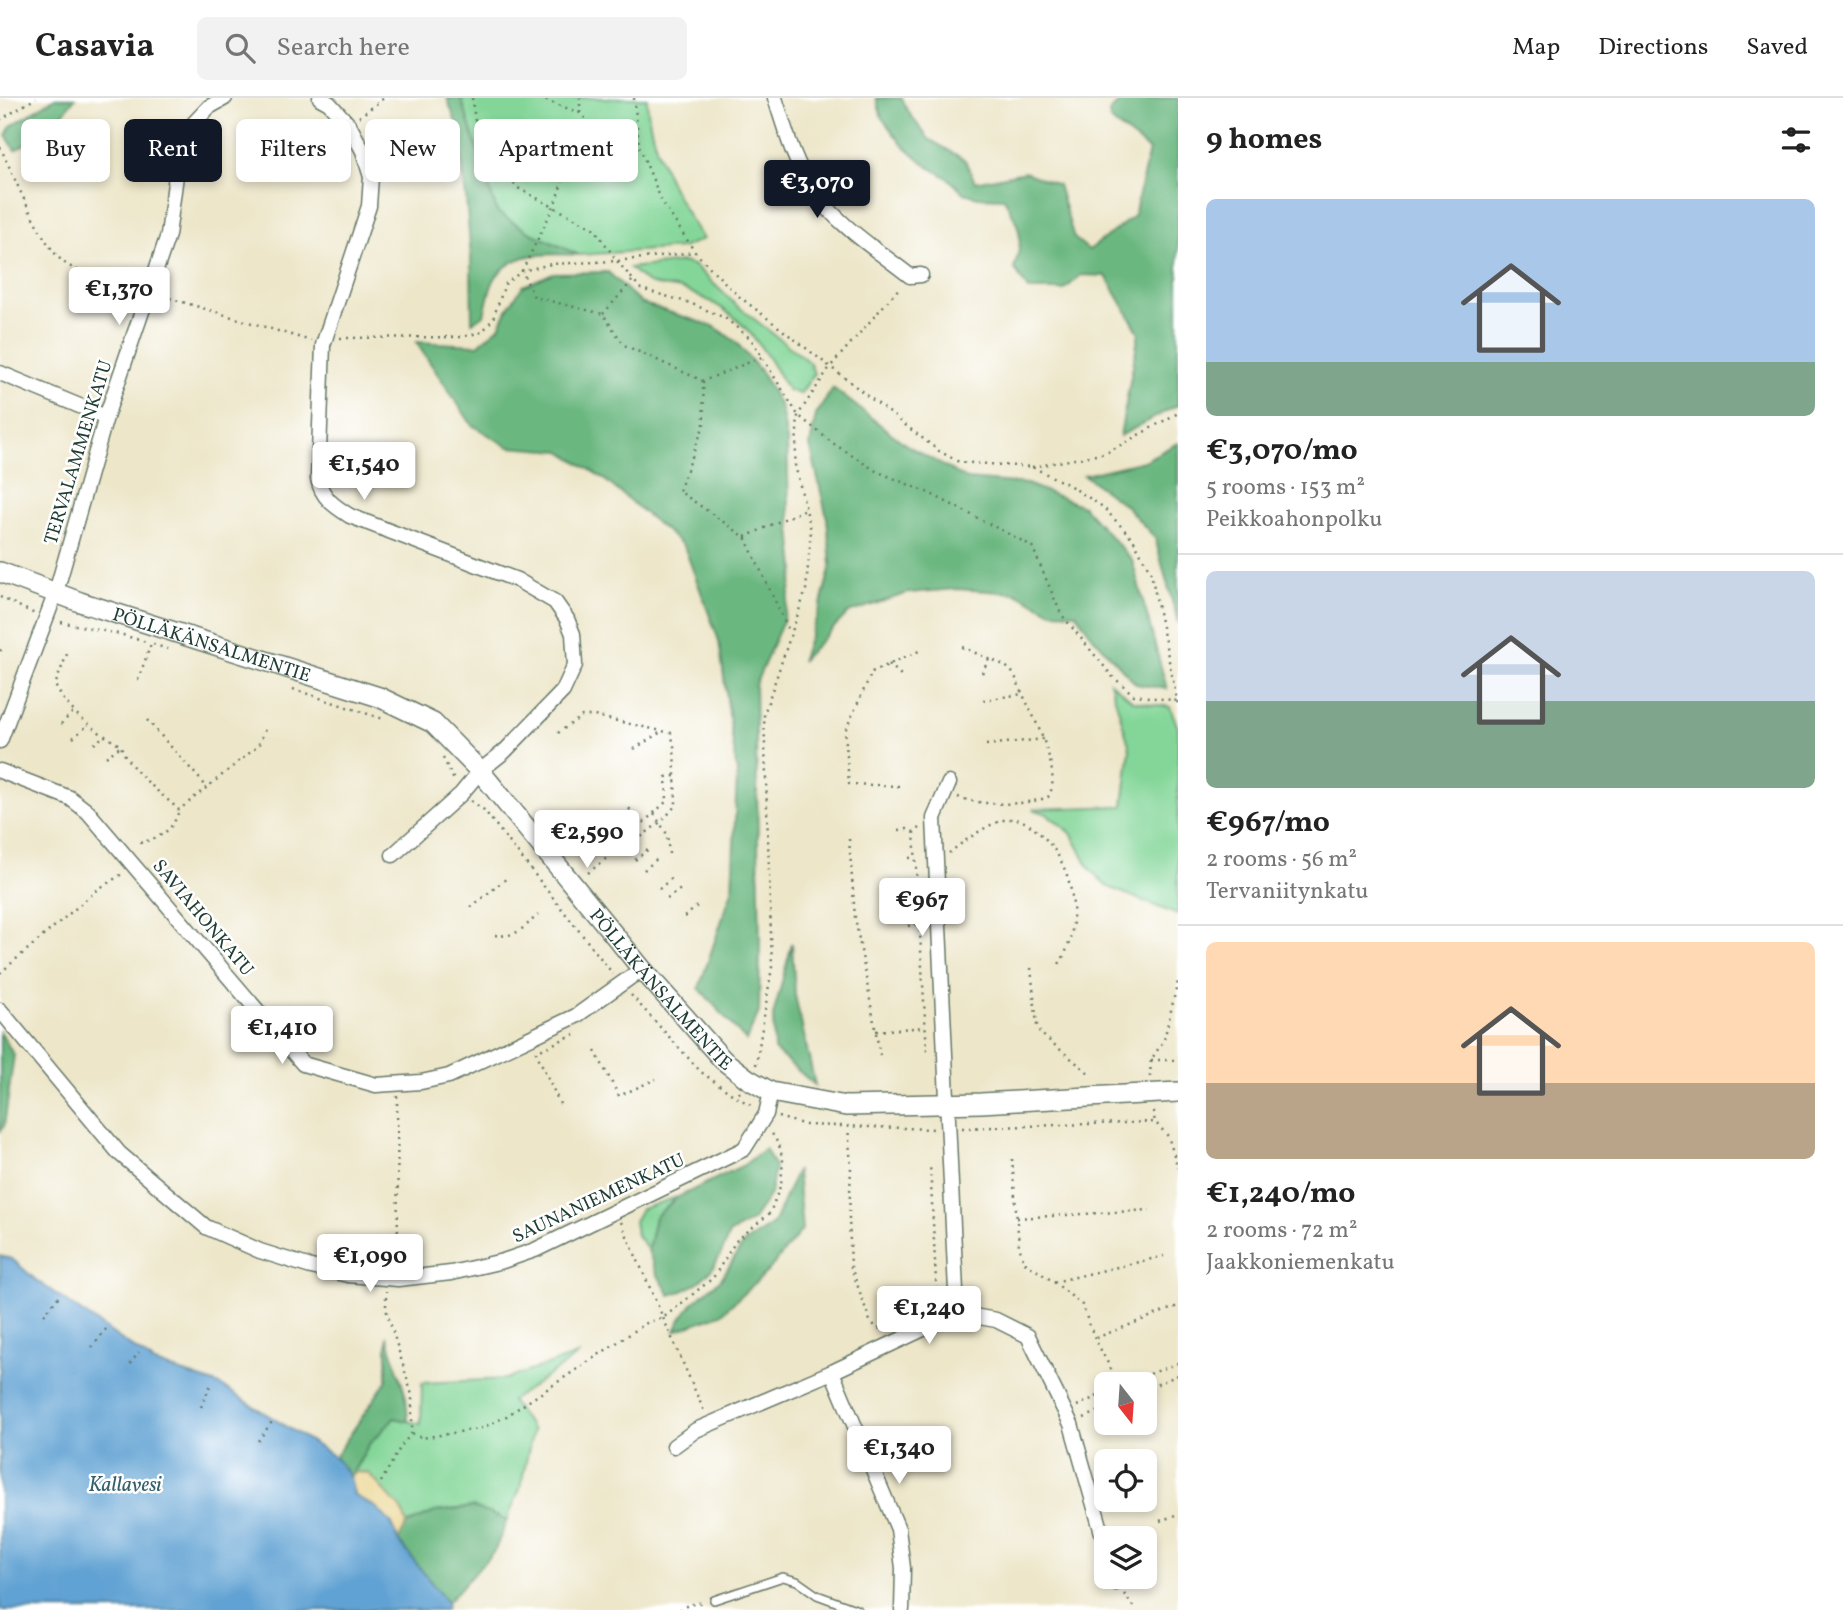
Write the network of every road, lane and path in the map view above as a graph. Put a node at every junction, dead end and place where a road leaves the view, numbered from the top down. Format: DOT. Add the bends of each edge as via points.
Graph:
graph roads {
  1 [pos="36,98"];
  2 [pos="225,98"];
  3 [pos="320,98"];
  4 [pos="384,98"];
  5 [pos="472,98"];
  6 [pos="539,98"];
  7 [pos="580,98"];
  8 [pos="634,98"];
  9 [pos="775,98"];
  10 [pos="580,113"];
  11 [pos="344,119"];
  12 [pos="586,119"];
  13 [pos="0,120"];
  14 [pos="351,123"];
  15 [pos="351,129"];
  16 [pos="639,146"];
  17 [pos="0,147"];
  18 [pos="562,182"];
  19 [pos="554,205"];
  20 [pos="695,253"];
  21 [pos="617,261"];
  22 [pos="522,271"];
  23 [pos="916,275"];
  24 [pos="633,279"];
  25 [pos="150,292"];
  26 [pos="603,314"];
  27 [pos="323,345"];
  28 [pos="762,357"];
  29 [pos="830,367"];
  30 [pos="0,373"];
  31 [pos="703,381"];
  32 [pos="1178,413"];
  33 [pos="799,415"];
  34 [pos="106,417"];
  35 [pos="1032,467"];
  36 [pos="806,509"];
  37 [pos="745,537"];
  38 [pos="0,572"];
  39 [pos="56,592"];
  40 [pos="0,597"];
  41 [pos="46,619"];
  42 [pos="791,635"];
  43 [pos="151,643"];
  44 [pos="3,647"];
  45 [pos="961,648"];
  46 [pos="0,651"];
  47 [pos="173,651"];
  48 [pos="919,651"];
  49 [pos="67,654"];
  50 [pos="989,659"];
  51 [pos="889,664"];
  52 [pos="981,675"];
  53 [pos="903,677"];
  54 [pos="138,680"];
  55 [pos="283,685"];
  56 [pos="1023,694"];
  57 [pos="983,700"];
  58 [pos="1177,702"];
  59 [pos="73,712"];
  60 [pos="147,720"];
  61 [pos="61,723"];
  62 [pos="395,723"];
  63 [pos="88,725"];
  64 [pos="266,727"];
  65 [pos="663,731"];
  66 [pos="558,733"];
  67 [pos="104,736"];
  68 [pos="73,738"];
  69 [pos="1044,739"];
  70 [pos="0,741"];
  71 [pos="94,744"];
  72 [pos="986,745"];
  73 [pos="121,746"];
  74 [pos="634,749"];
  75 [pos="441,754"];
  76 [pos="106,757"];
  77 [pos="0,771"];
  78 [pos="480,771"];
  79 [pos="675,776"];
  80 [pos="899,786"];
  81 [pos="207,787"];
  82 [pos="947,788"];
  83 [pos="461,794"];
  84 [pos="179,810"];
  85 [pos="654,814"];
  86 [pos="624,815"];
  87 [pos="660,822"];
  88 [pos="934,827"];
  89 [pos="899,830"];
  90 [pos="914,832"];
  91 [pos="638,833"];
  92 [pos="641,837"];
  93 [pos="849,839"];
  94 [pos="140,843"];
  95 [pos="650,848"];
  96 [pos="669,853"];
  97 [pos="393,855"];
  98 [pos="916,857"];
  99 [pos="658,858"];
  100 [pos="908,858"];
  101 [pos="936,858"];
  102 [pos="635,860"];
  103 [pos="135,866"];
  104 [pos="644,870"];
  105 [pos="588,873"];
  106 [pos="673,877"];
  107 [pos="507,878"];
  108 [pos="682,888"];
  109 [pos="659,889"];
  110 [pos="667,899"];
  111 [pos="697,906"];
  112 [pos="900,906"];
  113 [pos="471,907"];
  114 [pos="919,907"];
  115 [pos="538,915"];
  116 [pos="685,917"];
  117 [pos="919,924"];
  118 [pos="908,926"];
  119 [pos="495,935"];
  120 [pos="1059,964"];
  121 [pos="1031,968"];
  122 [pos="642,969"];
  123 [pos="0,973"];
  124 [pos="621,984"];
  125 [pos="0,1010"];
  126 [pos="925,1027"];
  127 [pos="875,1031"];
  128 [pos="579,1032"];
  129 [pos="595,1051"];
  130 [pos="927,1052"];
  131 [pos="880,1055"];
  132 [pos="1151,1060"];
  133 [pos="1178,1060"];
  134 [pos="1090,1074"];
  135 [pos="656,1079"];
  136 [pos="748,1079"];
  137 [pos="397,1083"];
  138 [pos="771,1092"];
  139 [pos="1178,1092"];
  140 [pos="736,1097"];
  141 [pos="946,1103"];
  142 [pos="560,1104"];
  143 [pos="759,1124"];
  144 [pos="848,1126"];
  145 [pos="1012,1160"];
  146 [pos="930,1164"];
  147 [pos="1150,1210"];
  148 [pos="616,1211"];
  149 [pos="1016,1218"];
  150 [pos="1164,1256"];
  151 [pos="392,1278"];
  152 [pos="1054,1282"];
  153 [pos="59,1296"];
  154 [pos="1178,1306"];
  155 [pos="957,1313"];
  156 [pos="44,1315"];
  157 [pos="663,1318"];
  158 [pos="106,1329"];
  159 [pos="1095,1339"];
  160 [pos="92,1347"];
  161 [pos="139,1352"];
  162 [pos="1178,1363"];
  163 [pos="130,1364"];
  164 [pos="832,1372"];
  165 [pos="1113,1372"];
  166 [pos="1155,1372"];
  167 [pos="1178,1375"];
  168 [pos="212,1382"];
  169 [pos="1157,1384"];
  170 [pos="1094,1400"];
  171 [pos="201,1407"];
  172 [pos="1094,1411"];
  173 [pos="1068,1418"];
  174 [pos="274,1419"];
  175 [pos="710,1424"];
  176 [pos="412,1433"];
  177 [pos="258,1441"];
  178 [pos="674,1446"];
  179 [pos="381,1482"];
  180 [pos="1178,1514"];
  181 [pos="1160,1521"];
  182 [pos="1100,1526"];
  183 [pos="1121,1589"];
  184 [pos="714,1600"];
  185 [pos="679,1610"];
  186 [pos="858,1610"];
  187 [pos="902,1610"];
  188 [pos="1136,1610"];
  1 -- 13 [label="path"];
  2 -- 25 [label="street, TERVALAMMENKATU" via="192,125 180,146 168,235"];
  3 -- 11 [label="street"];
  4 -- 14 [label="path"];
  5 -- 19 [label="path" via="487,155 518,188"];
  6 -- 10 [label="path"];
  7 -- 10 [label="path"];
  8 -- 16 [label="path"];
  9 -- 23 [label="street" via="789,142 812,189 844,224"];
  10 -- 12 [label="path"];
  15 -- 27 [label="street" via="371,177 369,206"];
  16 -- 20 [label="path" via="662,202"];
  17 -- 25 [label="path" via="48,244 64,263"];
  18 -- 19 [label="path"];
  19 -- 21 [label="path" via="595,229"];
  19 -- 22 [label="path"];
  20 -- 21 [label="path"];
  20 -- 29 [label="path" via="736,294"];
  21 -- 22 [label="path" via="551,264"];
  21 -- 24 [label="path"];
  22 -- 26 [label="path" via="534,298"];
  22 -- 27 [label="path" via="505,284 493,319 482,332 461,337 344,337"];
  23 -- 29 [label="path"];
  24 -- 26 [label="path"];
  24 -- 28 [label="path" via="641,289 725,318 751,339"];
  25 -- 27 [label="path"];
  25 -- 34 [label="street, TERVALAMMENKATU"];
  26 -- 31 [label="path" via="624,345"];
  27 -- 78 [label="street" via="317,479 326,498 350,516 517,580 555,602 573,634 575,664 563,691"];
  28 -- 31 [label="path"];
  28 -- 33 [label="path"];
  29 -- 33 [label="path"];
  29 -- 35 [label="path" via="939,452 959,462"];
  30 -- 34 [label="street"];
  31 -- 37 [label="path" via="704,425 679,491"];
  32 -- 35 [label="path" via="1106,453"];
  33 -- 36 [label="path" via="795,465"];
  33 -- 58 [label="path" via="876,471 1032,546 1061,614 1112,676 1133,695"];
  34 -- 39 [label="street, TERVALAMMENKATU"];
  35 -- 58 [label="path" via="1103,507 1133,539 1151,573"];
  36 -- 37 [label="path"];
  36 -- 42 [label="path" via="811,530 806,590"];
  37 -- 42 [label="path"];
  38 -- 39 [label="street, PÖLLÄKÄNSALMENTIE"];
  39 -- 41 [label="street, TERVALAMMENKATU"];
  39 -- 78 [label="street, PÖLLÄKÄNSALMENTIE" via="379,696 433,723"];
  40 -- 41 [label="path"];
  41 -- 43 [label="path"];
  41 -- 70 [label="street, TERVALAMMENKATU"];
  42 -- 136 [label="path" via="764,714 772,967 757,1063"];
  43 -- 47 [label="path"];
  43 -- 54 [label="path"];
  44 -- 46 [label="path"];
  45 -- 50 [label="path"];
  48 -- 51 [label="path"];
  49 -- 59 [label="path" via="55,685"];
  50 -- 52 [label="path"];
  50 -- 56 [label="path" via="1010,669"];
  51 -- 53 [label="path"];
  51 -- 80 [label="path" via="872,672 845,731 849,784"];
  55 -- 62 [label="path"];
  56 -- 57 [label="path"];
  56 -- 69 [label="path"];
  59 -- 61 [label="path"];
  59 -- 63 [label="path"];
  60 -- 81 [label="path"];
  63 -- 67 [label="path"];
  63 -- 68 [label="path"];
  64 -- 81 [label="path" via="258,747"];
  65 -- 66 [label="path" via="582,716"];
  65 -- 74 [label="path"];
  65 -- 79 [label="path" via="671,733"];
  67 -- 71 [label="path"];
  67 -- 73 [label="path"];
  69 -- 72 [label="path"];
  69 -- 82 [label="path" via="1052,779 1048,797 984,803 964,799"];
  73 -- 76 [label="path"];
  73 -- 84 [label="path" via="142,775"];
  75 -- 83 [label="path"];
  77 -- 103 [label="street, SAVIAHONKATU" via="70,798"];
  78 -- 83 [label="street"];
  78 -- 122 [label="street, PÖLLÄKÄNSALMENTIE"];
  79 -- 85 [label="path" via="666,777 667,801"];
  79 -- 87 [label="path" via="676,805"];
  81 -- 84 [label="path"];
  82 -- 88 [label="street"];
  83 -- 97 [label="street"];
  83 -- 124 [label="path" via="484,810"];
  84 -- 94 [label="path" via="175,825 158,838"];
  85 -- 86 [label="path" via="643,822 630,809"];
  85 -- 87 [label="path"];
  87 -- 92 [label="path"];
  87 -- 96 [label="path" via="669,840"];
  88 -- 90 [label="path"];
  88 -- 101 [label="street"];
  89 -- 90 [label="path"];
  90 -- 98 [label="path"];
  91 -- 105 [label="path"];
  93 -- 127 [label="path" via="855,917"];
  95 -- 102 [label="path"];
  98 -- 100 [label="path"];
  98 -- 114 [label="path"];
  99 -- 104 [label="path"];
  101 -- 120 [label="path" via="1010,819 1024,821 1046,839 1061,858 1073,901 1067,953"];
  101 -- 141 [label="street"];
  103 -- 123 [label="path" via="97,890"];
  103 -- 137 [label="street, SAVIAHONKATU" via="303,1064 376,1085"];
  106 -- 109 [label="path"];
  107 -- 113 [label="path"];
  108 -- 110 [label="path"];
  111 -- 116 [label="path"];
  112 -- 114 [label="path"];
  114 -- 117 [label="path"];
  115 -- 119 [label="path" via="514,934"];
  117 -- 118 [label="path"];
  117 -- 126 [label="path"];
  121 -- 134 [label="path" via="1040,1033"];
  122 -- 124 [label="street, SAVIAHONKATU"];
  122 -- 136 [label="street, PÖLLÄKÄNSALMENTIE" via="723,1060"];
  124 -- 137 [label="street, SAVIAHONKATU" via="576,1016 449,1076"];
  124 -- 140 [label="path" via="701,1072"];
  125 -- 151 [label="street, SAUNANIEMENKATU" via="120,1153 206,1227 312,1268"];
  126 -- 127 [label="path"];
  126 -- 130 [label="path"];
  127 -- 131 [label="path"];
  128 -- 142 [label="path" via="536,1052"];
  129 -- 135 [label="path" via="619,1096"];
  132 -- 133 [label="path"];
  136 -- 138 [label="street, PÖLLÄKÄNSALMENTIE"];
  137 -- 151 [label="path"];
  138 -- 141 [label="street, PÖLLÄKÄNSALMENTIE" via="846,1106"];
  138 -- 143 [label="street, SAUNANIEMENKATU"];
  139 -- 141 [label="street, PÖLLÄKÄNSALMENTIE"];
  141 -- 155 [label="street"];
  143 -- 148 [label="street, SAUNANIEMENKATU" via="744,1149"];
  143 -- 157 [label="path" via="771,1132 783,1160 781,1184 770,1213 736,1241 713,1278"];
  144 -- 146 [label="path" via="851,1267 870,1321 878,1329 937,1300"];
  145 -- 149 [label="path"];
  147 -- 149 [label="path"];
  148 -- 151 [label="street, SAUNANIEMENKATU" via="503,1261 451,1273"];
  148 -- 157 [label="path"];
  149 -- 152 [label="path" via="1024,1262"];
  150 -- 152 [label="path"];
  151 -- 176 [label="path" via="386,1310 412,1395"];
  152 -- 159 [label="path" via="1082,1305"];
  153 -- 156 [label="path"];
  154 -- 159 [label="path"];
  155 -- 164 [label="street"];
  155 -- 173 [label="street" via="996,1320 1028,1336"];
  157 -- 175 [label="path"];
  157 -- 176 [label="path" via="648,1322 482,1428 422,1438"];
  158 -- 160 [label="path"];
  159 -- 165 [label="path"];
  161 -- 163 [label="path"];
  162 -- 166 [label="path"];
  164 -- 175 [label="street"];
  164 -- 187 [label="street" via="898,1529"];
  167 -- 169 [label="path"];
  168 -- 171 [label="path"];
  170 -- 173 [label="path"];
  172 -- 173 [label="path"];
  173 -- 182 [label="street"];
  174 -- 177 [label="path"];
  175 -- 178 [label="street"];
  176 -- 179 [label="path"];
  180 -- 181 [label="path"];
  183 -- 188 [label="path"];
  184 -- 185 [label="path"];
  184 -- 186 [label="lane" via="783,1577"];
}
